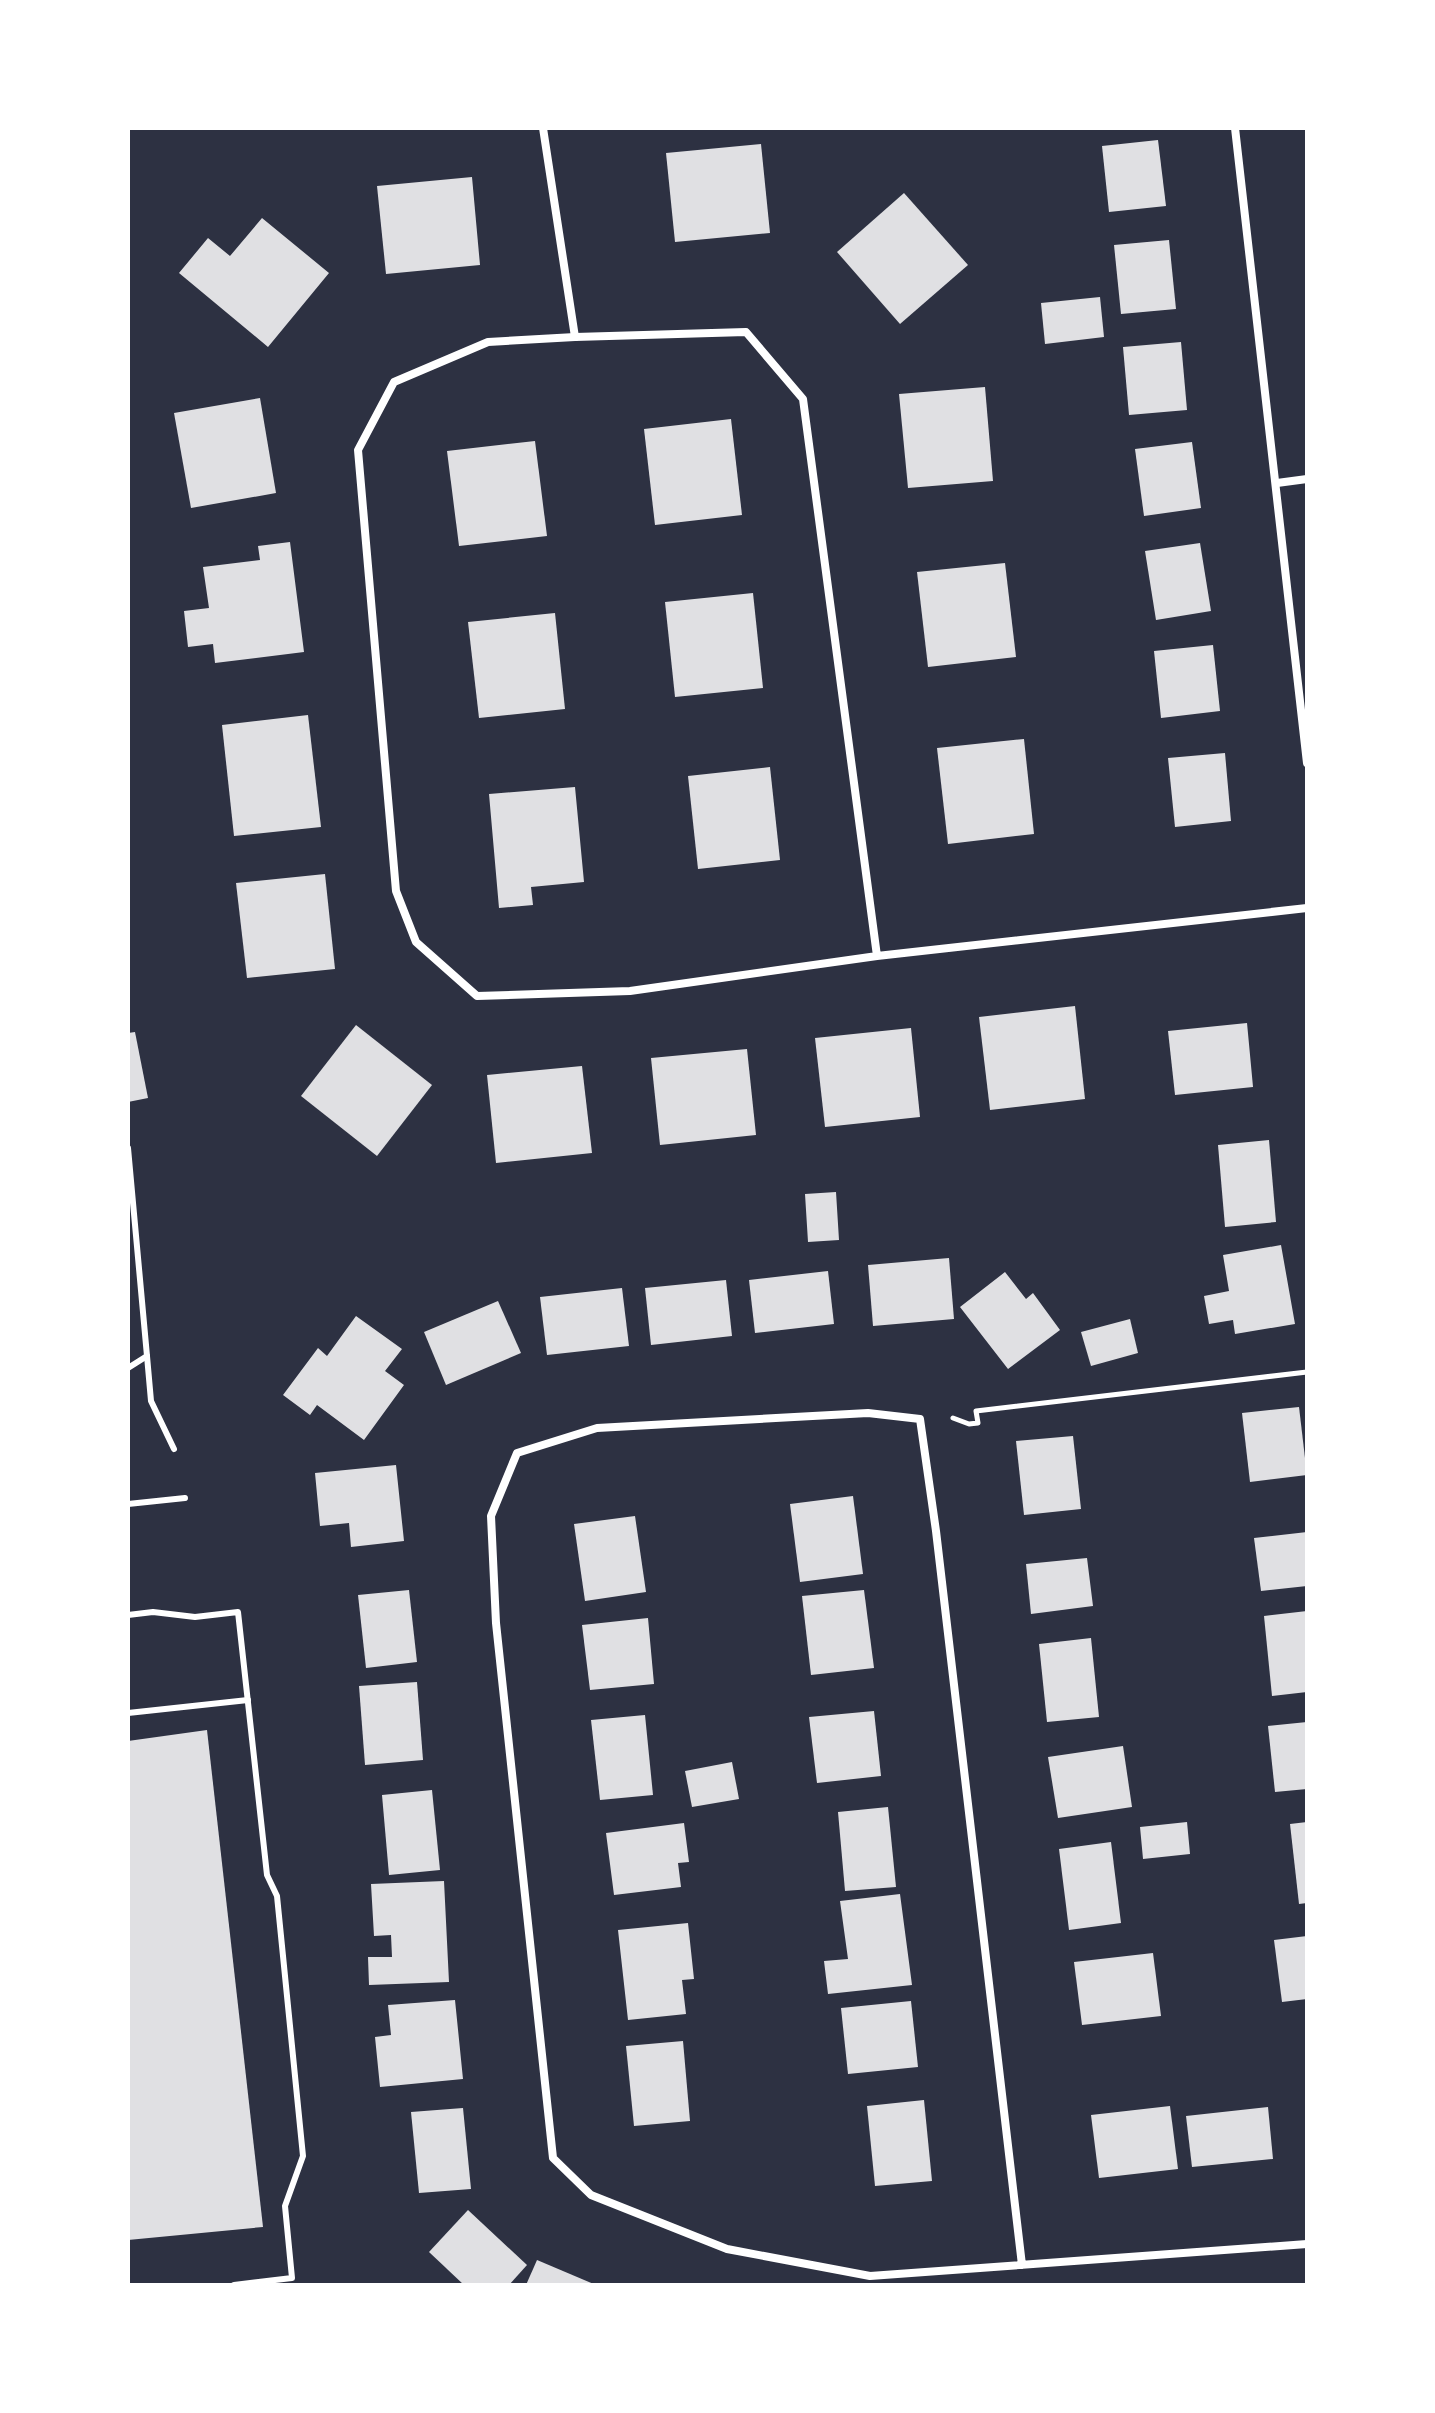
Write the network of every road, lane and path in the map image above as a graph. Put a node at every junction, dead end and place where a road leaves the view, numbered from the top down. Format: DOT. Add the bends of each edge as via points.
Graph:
graph roads {
  1 [pos="543,128"];
  2 [pos="1235,128"];
  3 [pos="575,337"];
  4 [pos="1307,479"];
  5 [pos="1277,483"];
  6 [pos="1307,763"];
  7 [pos="1307,908"];
  8 [pos="877,956"];
  9 [pos="128,1148"];
  10 [pos="147,1356"];
  11 [pos="128,1368"];
  12 [pos="1307,1372"];
  13 [pos="953,1418"];
  14 [pos="174,1449"];
  15 [pos="185,1498"];
  16 [pos="128,1504"];
  17 [pos="128,1615"];
  18 [pos="248,1700"];
  19 [pos="128,1713"];
  20 [pos="1307,2244"];
  21 [pos="1022,2265"];
  22 [pos="234,2285"];
  1 -- 3 [label="street"];
  2 -- 5 [label="street"];
  3 -- 8 [label="street" via="746,332 803,399"];
  3 -- 8 [label="street" via="488,342 394,382 358,450 396,891 416,942 477,996 630,991"];
  4 -- 5 [label="street"];
  5 -- 6 [label="street"];
  7 -- 8 [label="street"];
  9 -- 10 [label="lane"];
  10 -- 11 [label="lane"];
  10 -- 14 [label="lane" via="151,1401"];
  12 -- 13 [label="path" via="976,1411 978,1423"];
  15 -- 16 [label="lane"];
  17 -- 18 [label="lane" via="238,1612"];
  18 -- 19 [label="lane"];
  18 -- 22 [label="lane" via="267,1875 277,1896 303,2156 285,2206 292,2278"];
  20 -- 21 [label="street"];
  21 -- 21 [label="street" via="920,1419 868,1413 597,1428 517,1453 491,1516 496,1623 553,2158 591,2195 727,2249 870,2276"];
}
